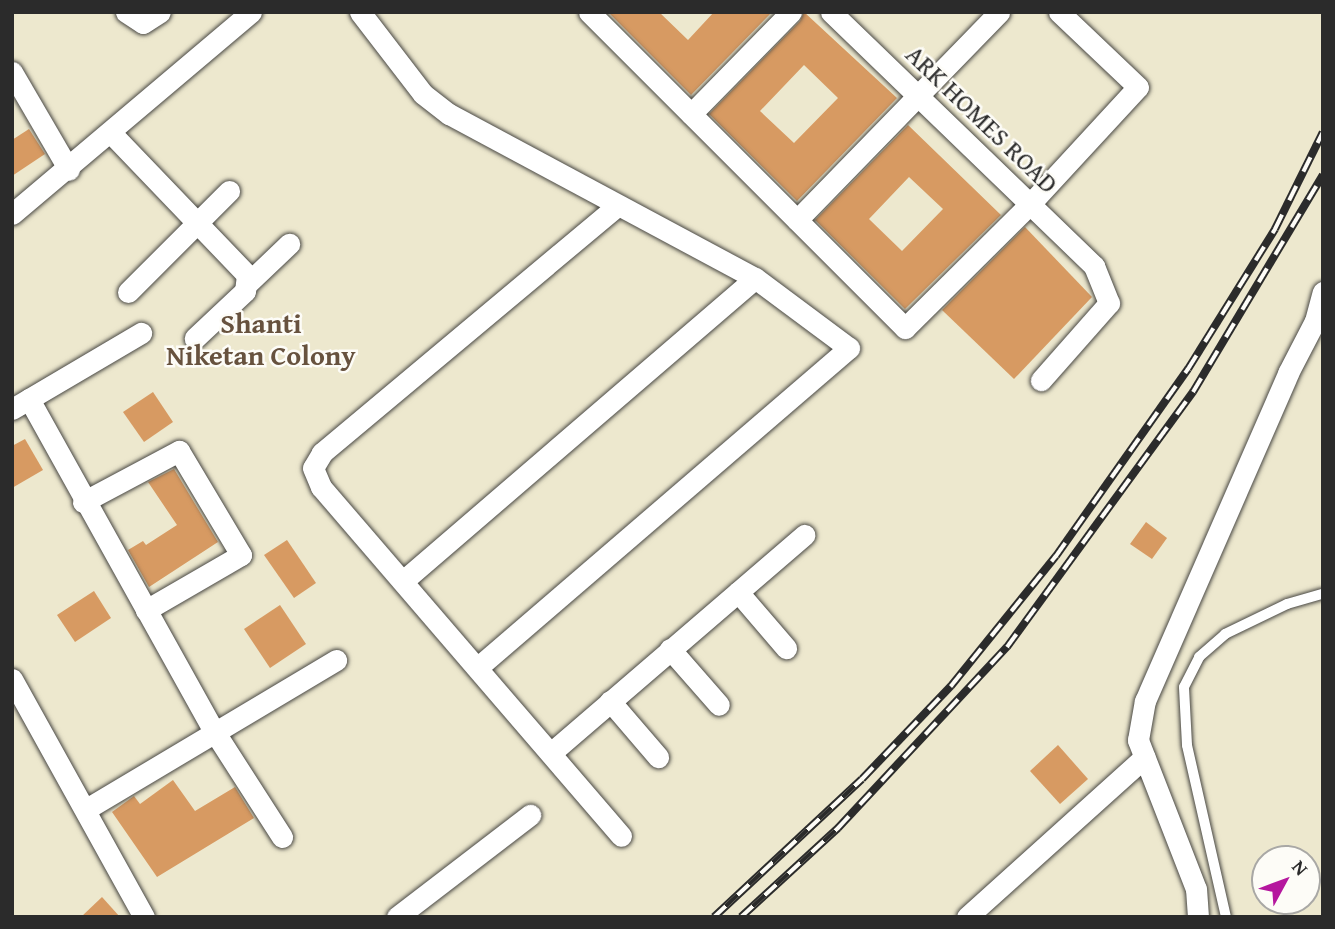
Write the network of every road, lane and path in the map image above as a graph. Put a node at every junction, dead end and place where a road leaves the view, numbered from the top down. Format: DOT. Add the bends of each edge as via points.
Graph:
graph roads {
  1 [pos="126,12"];
  2 [pos="160,12"];
  3 [pos="251,12"];
  4 [pos="360,12"];
  5 [pos="589,12"];
  6 [pos="791,12"];
  7 [pos="831,12"];
  8 [pos="999,12"];
  9 [pos="1059,12"];
  10 [pos="14,81"];
  11 [pos="917,97"];
  12 [pos="691,114"];
  13 [pos="111,133"];
  14 [pos="69,170"];
  15 [pos="229,191"];
  16 [pos="1030,204"];
  17 [pos="617,206"];
  18 [pos="12,214"];
  19 [pos="797,219"];
  20 [pos="198,224"];
  21 [pos="289,244"];
  22 [pos="755,278"];
  23 [pos="248,283"];
  24 [pos="128,292"];
  25 [pos="1323,292"];
  26 [pos="1319,319"];
  27 [pos="141,333"];
  28 [pos="195,338"];
  29 [pos="1041,380"];
  30 [pos="21,404"];
  31 [pos="83,502"];
  32 [pos="804,535"];
  33 [pos="403,581"];
  34 [pos="737,592"];
  35 [pos="1323,594"];
  36 [pos="146,610"];
  37 [pos="786,648"];
  38 [pos="670,649"];
  39 [pos="336,660"];
  40 [pos="478,667"];
  41 [pos="12,679"];
  42 [pos="610,701"];
  43 [pos="719,705"];
  44 [pos="19,707"];
  45 [pos="214,731"];
  46 [pos="552,752"];
  47 [pos="658,757"];
  48 [pos="1145,757"];
  49 [pos="88,808"];
  50 [pos="530,815"];
  51 [pos="621,836"];
  52 [pos="282,837"];
  53 [pos="144,917"];
  54 [pos="397,917"];
  55 [pos="967,917"];
  56 [pos="1198,917"];
  57 [pos="1226,917"];
  1 -- 2 [label="street" via="142,23"];
  3 -- 13 [label="street"];
  4 -- 17 [label="street" via="423,94 449,114"];
  5 -- 12 [label="street"];
  6 -- 12 [label="street"];
  7 -- 11 [label="street, ARK HOMES ROAD"];
  8 -- 11 [label="street"];
  9 -- 16 [label="street" via="1138,87"];
  10 -- 14 [label="street"];
  11 -- 16 [label="street, ARK HOMES ROAD"];
  11 -- 19 [label="street"];
  12 -- 19 [label="street"];
  13 -- 14 [label="street"];
  13 -- 20 [label="street"];
  14 -- 18 [label="street"];
  15 -- 20 [label="street"];
  16 -- 19 [label="street" via="905,328"];
  16 -- 29 [label="street, ARK HOMES ROAD" via="1094,266 1109,303"];
  17 -- 22 [label="street"];
  17 -- 33 [label="street" via="322,453 313,468 321,487"];
  20 -- 23 [label="street" via="247,275"];
  20 -- 24 [label="street"];
  21 -- 23 [label="street"];
  22 -- 33 [label="street"];
  22 -- 40 [label="street" via="849,348"];
  23 -- 28 [label="street"];
  25 -- 26 [label="street"];
  26 -- 48 [label="street" via="1288,373 1154,673 1139,740"];
  27 -- 30 [label="street"];
  30 -- 31 [label="street"];
  31 -- 36 [label="street"];
  31 -- 36 [label="street" via="179,451 242,555"];
  32 -- 34 [label="street"];
  33 -- 40 [label="street"];
  34 -- 37 [label="street"];
  34 -- 38 [label="street"];
  35 -- 57 [label="lane" via="1287,604 1225,634 1199,657 1184,687 1187,745"];
  36 -- 45 [label="street"];
  38 -- 42 [label="street"];
  38 -- 43 [label="street"];
  39 -- 45 [label="street"];
  40 -- 46 [label="street"];
  41 -- 44 [label="street"];
  42 -- 46 [label="street"];
  42 -- 47 [label="street"];
  44 -- 49 [label="street"];
  45 -- 49 [label="street"];
  45 -- 52 [label="street"];
  46 -- 51 [label="street"];
  48 -- 55 [label="street"];
  48 -- 56 [label="street" via="1196,889"];
  49 -- 53 [label="street"];
  50 -- 54 [label="street"];
}
